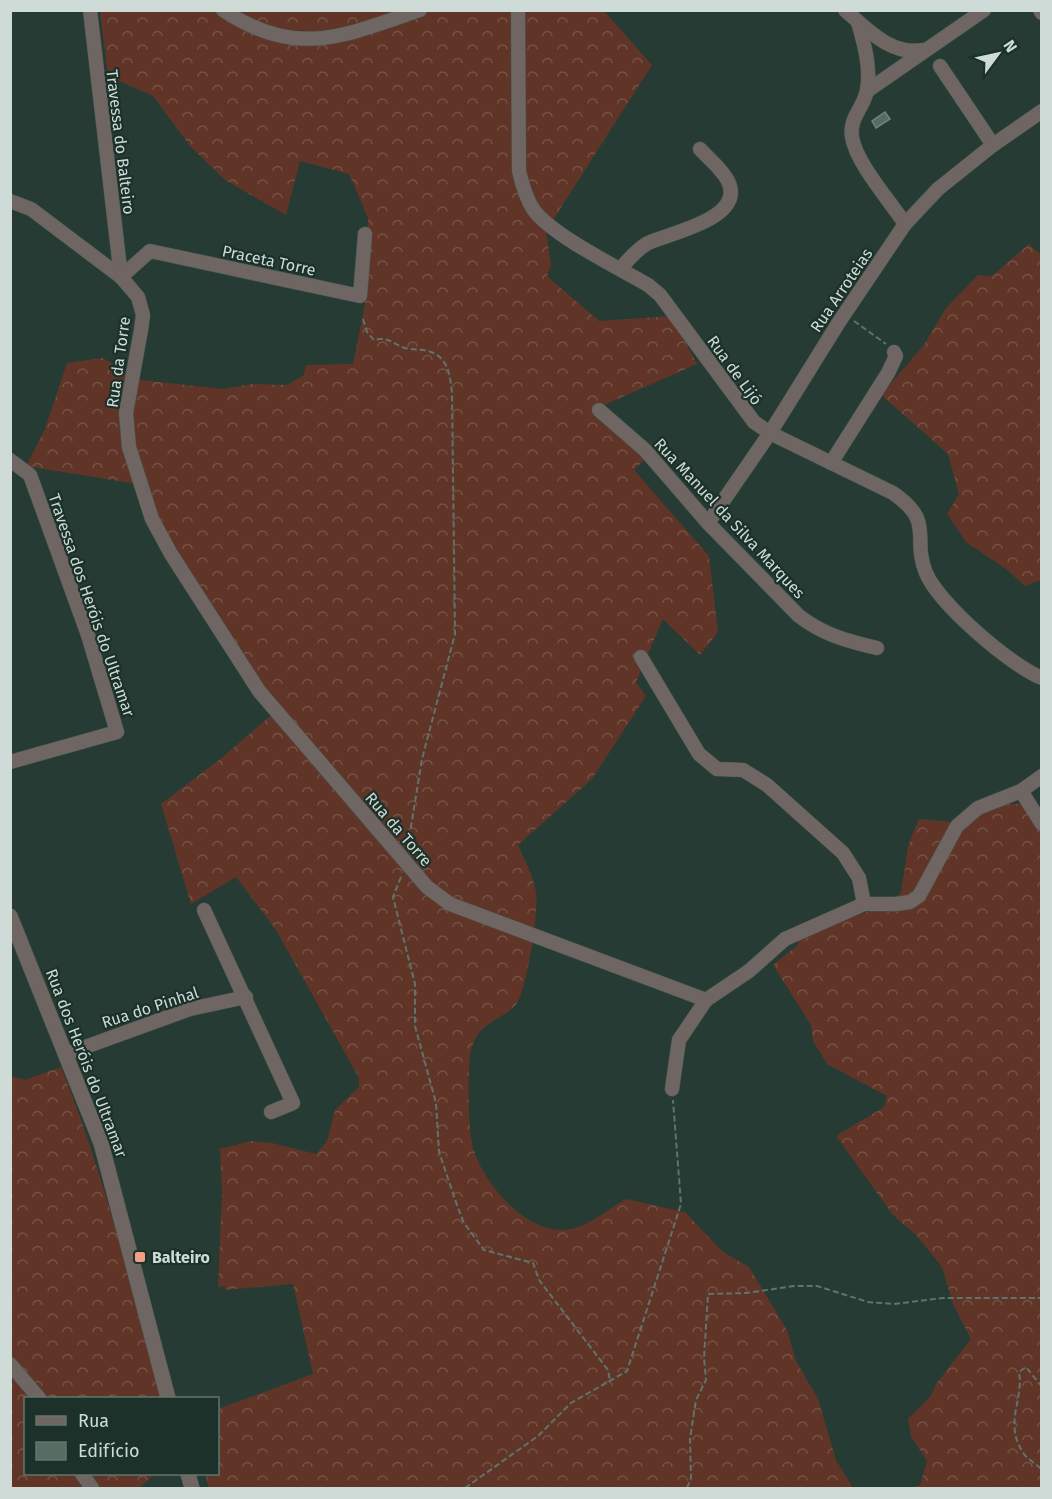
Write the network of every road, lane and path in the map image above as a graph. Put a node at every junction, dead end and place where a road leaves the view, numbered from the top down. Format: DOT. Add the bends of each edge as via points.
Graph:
graph roads {
  1 [pos="90,10"];
  2 [pos="223,10"];
  3 [pos="420,10"];
  4 [pos="518,10"];
  5 [pos="845,10"];
  6 [pos="984,10"];
  7 [pos="858,22"];
  8 [pos="928,49"];
  9 [pos="940,66"];
  10 [pos="867,91"];
  11 [pos="1041,111"];
  12 [pos="993,145"];
  13 [pos="700,149"];
  14 [pos="10,201"];
  15 [pos="905,224"];
  16 [pos="364,234"];
  17 [pos="621,268"];
  18 [pos="121,277"];
  19 [pos="845,313"];
  20 [pos="363,319"];
  21 [pos="894,352"];
  22 [pos="600,410"];
  23 [pos="770,433"];
  24 [pos="10,460"];
  25 [pos="831,463"];
  26 [pos="708,523"];
  27 [pos="877,648"];
  28 [pos="641,657"];
  29 [pos="1041,678"];
  30 [pos="10,762"];
  31 [pos="1041,776"];
  32 [pos="1021,791"];
  33 [pos="1041,824"];
  34 [pos="405,862"];
  35 [pos="864,904"];
  36 [pos="204,909"];
  37 [pos="10,916"];
  38 [pos="246,997"];
  39 [pos="706,1000"];
  40 [pos="66,1054"];
  41 [pos="672,1089"];
  42 [pos="271,1112"];
  43 [pos="1041,1298"];
  44 [pos="10,1364"];
  45 [pos="610,1381"];
  46 [pos="1041,1387"];
  47 [pos="38,1397"];
  48 [pos="168,1397"];
  49 [pos="1041,1470"];
  50 [pos="83,1475"];
  51 [pos="92,1488"];
  52 [pos="465,1488"];
  53 [pos="687,1488"];
  1 -- 18 [label="street, Travessa do Balteiro"];
  2 -- 3 [label="street" via="264,34 289,39 339,36"];
  4 -- 17 [label="street, Rua de Lijó" via="519,171 524,192 545,221"];
  5 -- 7 [label="street"];
  6 -- 8 [label="street"];
  7 -- 8 [label="street" via="882,41 909,53"];
  7 -- 10 [label="street" via="866,54"];
  8 -- 10 [label="street"];
  9 -- 12 [label="street"];
  10 -- 15 [label="street" via="851,127 852,140"];
  11 -- 12 [label="street, Rua Arroteias"];
  12 -- 15 [label="street, Rua Arroteias" via="938,189"];
  13 -- 17 [label="street" via="728,182 730,193 726,203 695,228 646,244"];
  14 -- 18 [label="street, Rua da Torre" via="31,209"];
  15 -- 19 [label="street, Rua Arroteias"];
  16 -- 18 [label="street, Praceta Torre" via="360,296 150,251"];
  17 -- 23 [label="street, Rua de Lijó" via="660,296 750,417"];
  18 -- 34 [label="street, Rua da Torre" via="138,297 142,315 126,413 129,447 152,519 259,691"];
  19 -- 21 [label="path"];
  19 -- 23 [label="street, Rua Arroteias"];
  20 -- 34 [label="path" via="374,340 390,340 440,356 449,370 452,393 455,634 422,759"];
  21 -- 25 [label="street" via="896,356 888,373"];
  22 -- 26 [label="street, Rua Manuel da Silva Marques" via="645,450"];
  23 -- 25 [label="street, Rua de Lijó"];
  23 -- 26 [label="street, Rua Arroteias"];
  24 -- 30 [label="street, Travessa dos Heróis do Ultramar" via="30,475 88,636 117,732"];
  25 -- 29 [label="street, Rua de Lijó" via="906,502 921,525 923,561 935,588 985,640"];
  26 -- 27 [label="street, Rua Manuel da Silva Marques" via="816,629 837,639"];
  28 -- 35 [label="street" via="703,758 717,769 743,770 767,785 843,853 859,878"];
  31 -- 32 [label="street"];
  32 -- 33 [label="street"];
  32 -- 35 [label="street" via="978,808 957,826 920,896 896,904"];
  34 -- 39 [label="street, Rua da Torre" via="450,904"];
  34 -- 45 [label="path" via="393,897 415,984 415,1026 436,1103 439,1152 458,1208 484,1250 533,1263 539,1280 608,1370"];
  35 -- 39 [label="street" via="785,939"];
  36 -- 38 [label="street"];
  37 -- 40 [label="street, Rua dos Heróis do Ultramar"];
  38 -- 40 [label="street, Rua do Pinhal" via="190,1009"];
  38 -- 42 [label="street" via="293,1103"];
  39 -- 41 [label="street" via="679,1040"];
  40 -- 48 [label="street, Rua dos Heróis do Ultramar" via="101,1143"];
  41 -- 45 [label="path" via="681,1204 627,1371"];
  43 -- 53 [label="path" via="943,1298 894,1304 868,1302 817,1286 708,1294 706,1380 696,1400"];
  44 -- 47 [label="street"];
  45 -- 52 [label="path" via="571,1403 538,1436"];
  46 -- 49 [label="path" via="1026,1367 1019,1372 1022,1385 1013,1412 1024,1455"];
  50 -- 51 [label="street"];
}
